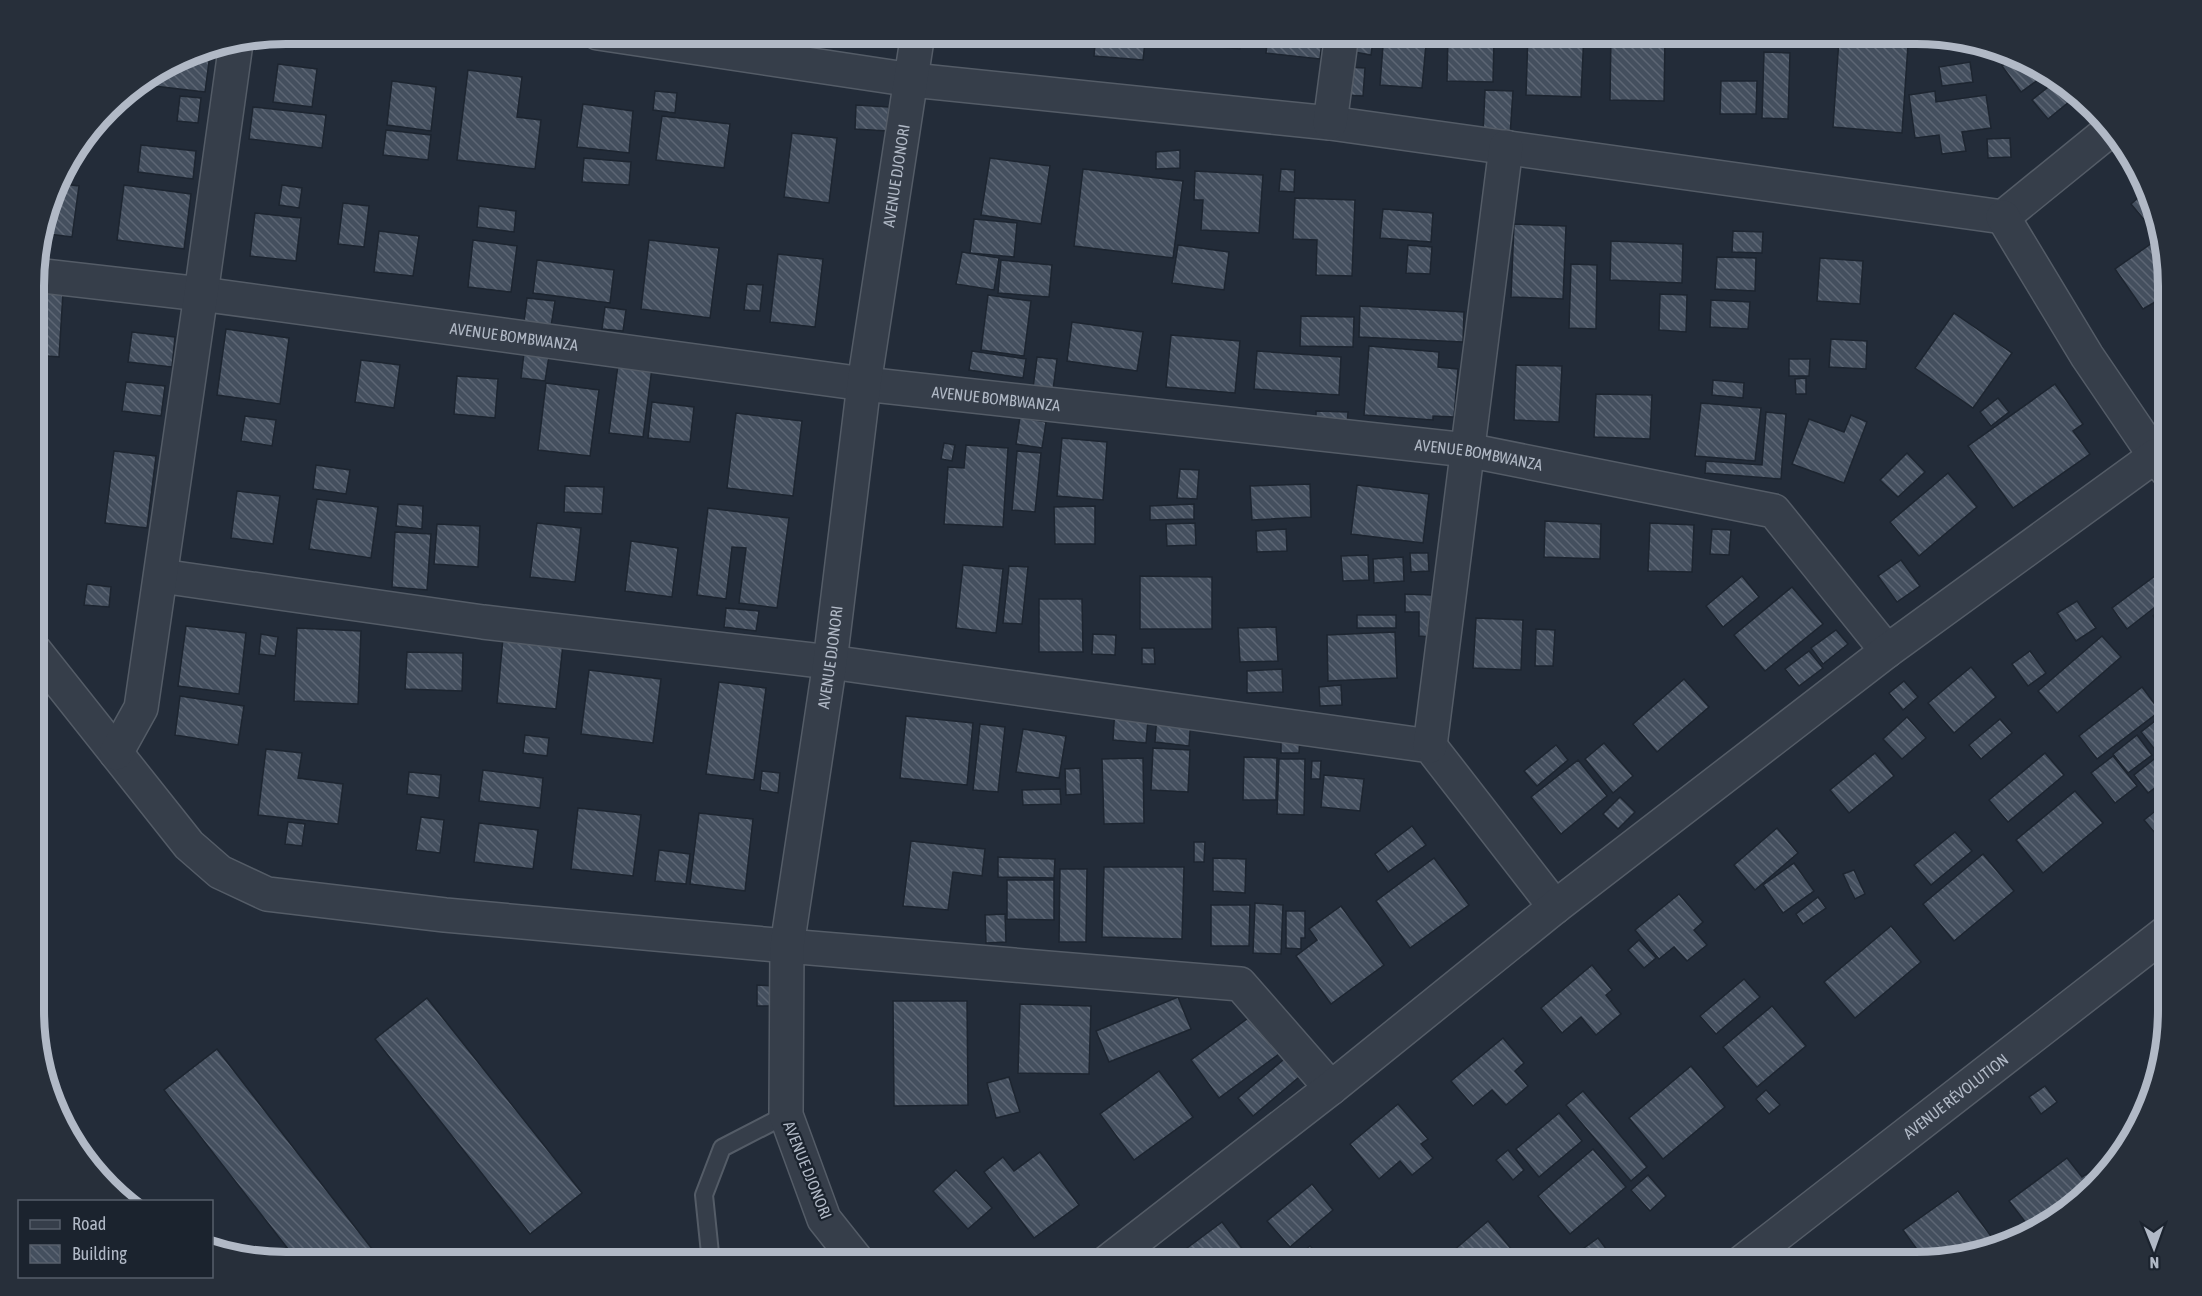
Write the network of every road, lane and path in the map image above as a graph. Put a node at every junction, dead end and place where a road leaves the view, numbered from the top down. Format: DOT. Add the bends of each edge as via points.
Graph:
graph roads {
  1 [pos="671,44"];
  2 [pos="917,44"];
  3 [pos="1341,44"];
  4 [pos="235,49"];
  5 [pos="912,80"];
  6 [pos="1330,123"];
  7 [pos="2105,134"];
  8 [pos="1506,147"];
  9 [pos="2003,217"];
  10 [pos="44,276"];
  11 [pos="201,294"];
  12 [pos="864,384"];
  13 [pos="1467,450"];
  14 [pos="2158,458"];
  15 [pos="2158,467"];
  16 [pos="161,576"];
  17 [pos="1887,651"];
  18 [pos="44,662"];
  19 [pos="830,662"];
  20 [pos="1430,746"];
  21 [pos="116,753"];
  22 [pos="1555,908"];
  23 [pos="2158,939"];
  24 [pos="787,946"];
  25 [pos="1331,1088"];
  26 [pos="786,1115"];
  27 [pos="710,1252"];
  28 [pos="850,1252"];
  29 [pos="1120,1252"];
  30 [pos="1755,1252"];
  1 -- 5 [label="street"];
  2 -- 5 [label="street, AVENUE DJONORI"];
  3 -- 6 [label="street"];
  4 -- 11 [label="street"];
  5 -- 6 [label="street"];
  5 -- 12 [label="street, AVENUE DJONORI"];
  6 -- 8 [label="street"];
  7 -- 9 [label="street"];
  8 -- 9 [label="street"];
  8 -- 13 [label="street"];
  9 -- 14 [label="street" via="2087,356"];
  10 -- 11 [label="street, AVENUE BOMBWANZA"];
  11 -- 12 [label="street, AVENUE BOMBWANZA"];
  11 -- 16 [label="street"];
  12 -- 13 [label="street, AVENUE BOMBWANZA"];
  12 -- 19 [label="street, AVENUE DJONORI"];
  13 -- 17 [label="street, AVENUE BOMBWANZA" via="1774,511"];
  13 -- 20 [label="street"];
  15 -- 17 [label="street"];
  16 -- 19 [label="street" via="483,622"];
  16 -- 21 [label="street" via="141,708"];
  17 -- 22 [label="street"];
  18 -- 21 [label="street"];
  19 -- 20 [label="street"];
  19 -- 24 [label="street, AVENUE DJONORI"];
  20 -- 22 [label="street"];
  21 -- 24 [label="street" via="189,845 220,872 267,894 445,915"];
  22 -- 25 [label="street"];
  23 -- 30 [label="street, AVENUE RÉVOLUTION"];
  24 -- 25 [label="street" via="1240,984"];
  24 -- 26 [label="street, AVENUE DJONORI"];
  25 -- 29 [label="street"];
  26 -- 27 [label="lane" via="722,1148 704,1195"];
  26 -- 28 [label="street, AVENUE DJONORI" via="824,1219"];
}
